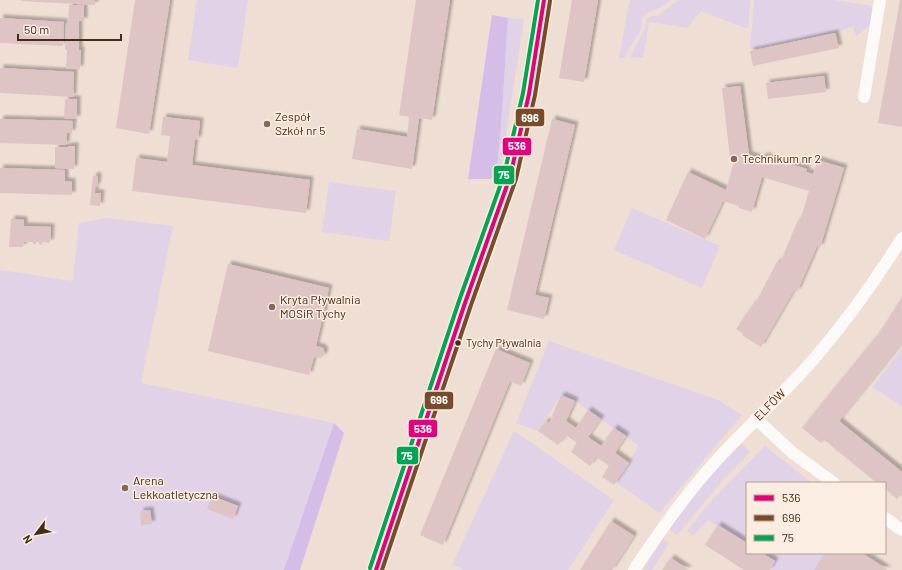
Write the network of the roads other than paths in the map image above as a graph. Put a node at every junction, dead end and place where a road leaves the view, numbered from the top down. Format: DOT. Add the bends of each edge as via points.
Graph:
graph roads {
  1 [pos="544,0"];
  2 [pos="880,0"];
  3 [pos="864,97"];
  4 [pos="902,238"];
  5 [pos="756,419"];
  6 [pos="833,482"];
  7 [pos="886,519"];
  8 [pos="902,530"];
  9 [pos="376,570"];
  10 [pos="634,570"];
  1 -- 9 [label="street" via="529,94 510,178 465,302"];
  2 -- 3 [label="street"];
  4 -- 5 [label="street, ELFÓW" via="814,359"];
  5 -- 6 [label="street" via="794,454"];
  5 -- 10 [label="street, ELFÓW" via="668,520"];
  7 -- 8 [label="street"];
}
